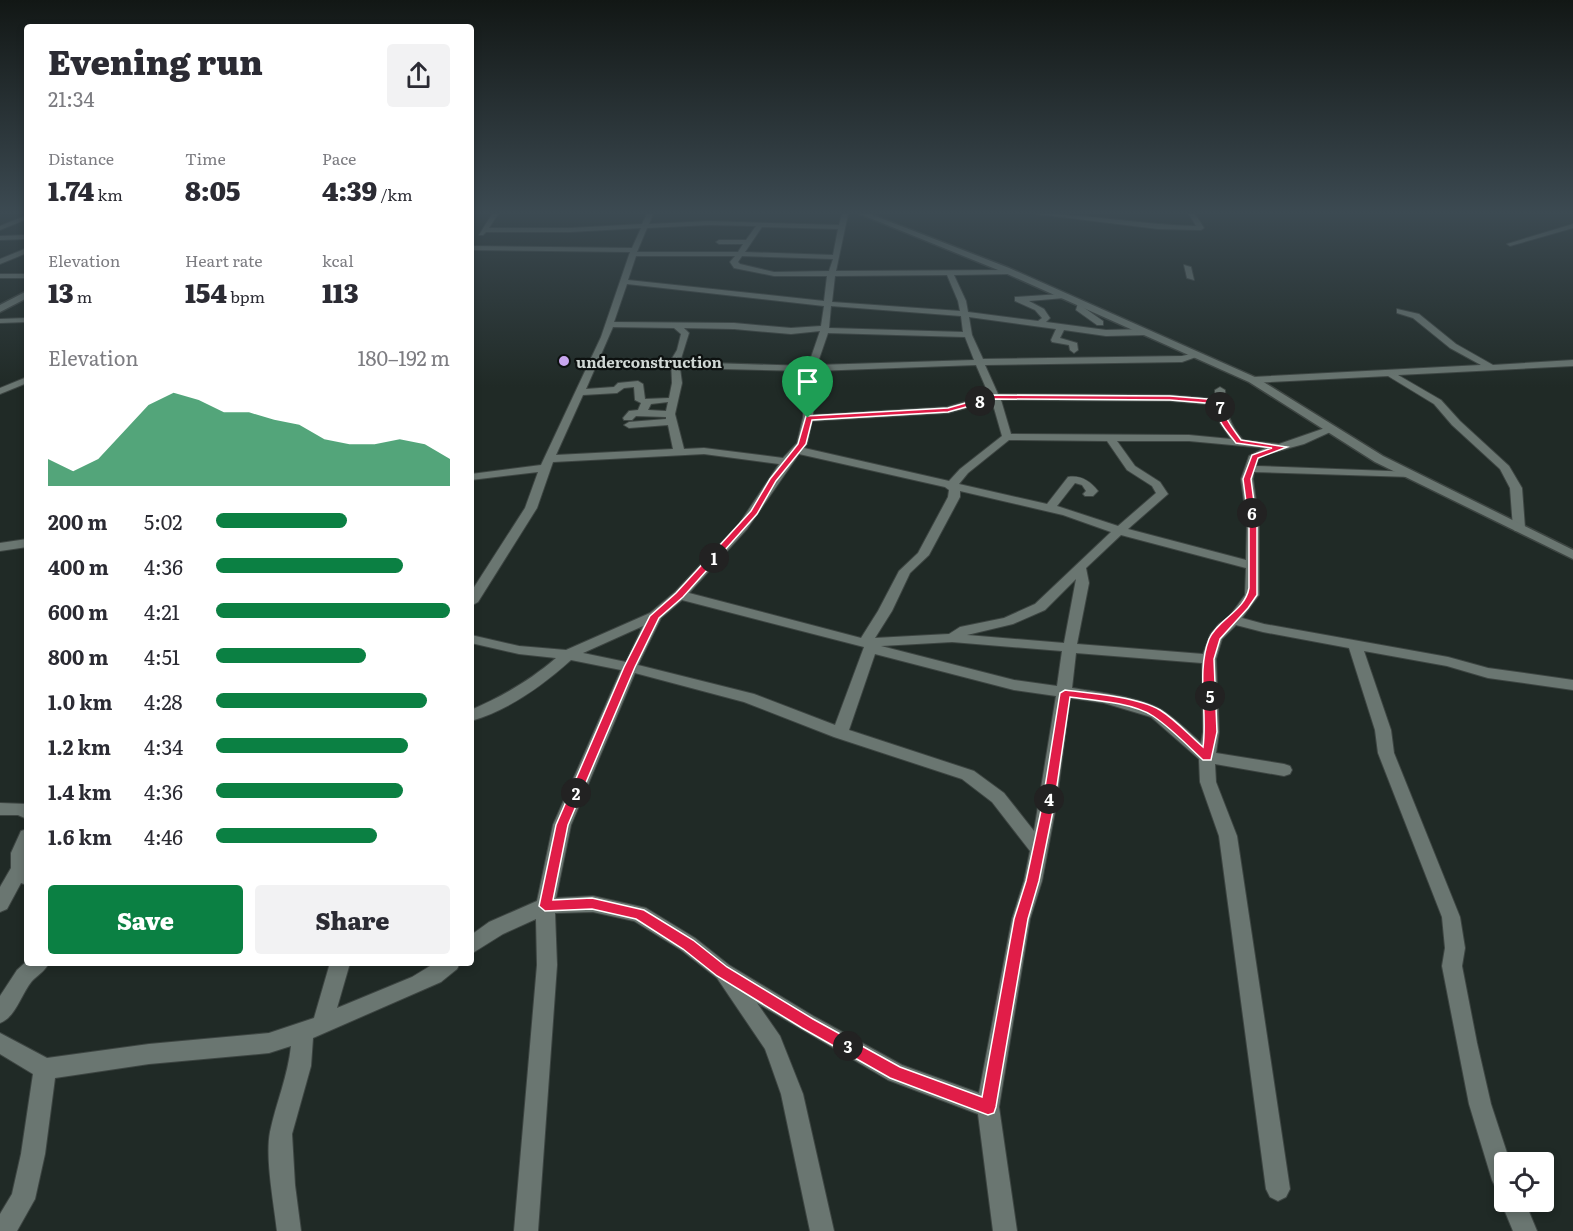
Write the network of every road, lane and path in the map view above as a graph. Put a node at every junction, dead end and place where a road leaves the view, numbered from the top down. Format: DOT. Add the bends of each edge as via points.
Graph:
graph roads {
  1 [pos="628,271"];
  2 [pos="776,271"];
  3 [pos="832,271"];
  4 [pos="1188,271"];
  5 [pos="1009,272"];
  6 [pos="894,273"];
  7 [pos="950,273"];
  8 [pos="831,275"];
  9 [pos="0,276"];
  10 [pos="24,276"];
  11 [pos="1191,278"];
  12 [pos="625,282"];
  13 [pos="24,296"];
  14 [pos="1061,296"];
  15 [pos="1047,297"];
  16 [pos="827,304"];
  17 [pos="1081,305"];
  18 [pos="1037,308"];
  19 [pos="0,309"];
  20 [pos="1400,311"];
  21 [pos="965,314"];
  22 [pos="24,320"];
  23 [pos="0,321"];
  24 [pos="1100,323"];
  25 [pos="610,324"];
  26 [pos="1040,324"];
  27 [pos="677,327"];
  28 [pos="1061,327"];
  29 [pos="825,329"];
  30 [pos="1146,332"];
  31 [pos="968,335"];
  32 [pos="1074,350"];
  33 [pos="1196,356"];
  34 [pos="979,363"];
  35 [pos="1573,363"];
  36 [pos="675,365"];
  37 [pos="872,365"];
  38 [pos="1490,367"];
  39 [pos="812,368"];
  40 [pos="1385,374"];
  41 [pos="878,375"];
  42 [pos="1252,380"];
  43 [pos="24,381"];
  44 [pos="1220,390"];
  45 [pos="0,391"];
  46 [pos="580,392"];
  47 [pos="994,397"];
  48 [pos="640,400"];
  49 [pos="665,400"];
  50 [pos="1220,402"];
  51 [pos="642,413"];
  52 [pos="671,418"];
  53 [pos="808,418"];
  54 [pos="1332,429"];
  55 [pos="1007,437"];
  56 [pos="1113,437"];
  57 [pos="1239,442"];
  58 [pos="1283,447"];
  59 [pos="679,452"];
  60 [pos="791,456"];
  61 [pos="547,463"];
  62 [pos="1250,469"];
  63 [pos="1411,474"];
  64 [pos="474,476"];
  65 [pos="952,487"];
  66 [pos="1089,494"];
  67 [pos="1050,508"];
  68 [pos="1519,528"];
  69 [pos="1120,531"];
  70 [pos="24,543"];
  71 [pos="7,546"];
  72 [pos="1573,555"];
  73 [pos="0,557"];
  74 [pos="1254,566"];
  75 [pos="1080,568"];
  76 [pos="680,595"];
  77 [pos="474,597"];
  78 [pos="655,616"];
  79 [pos="1234,620"];
  80 [pos="952,638"];
  81 [pos="474,640"];
  82 [pos="869,645"];
  83 [pos="1355,645"];
  84 [pos="1070,646"];
  85 [pos="568,655"];
  86 [pos="1209,659"];
  87 [pos="630,667"];
  88 [pos="1573,685"];
  89 [pos="1065,693"];
  90 [pos="474,715"];
  91 [pos="840,733"];
  92 [pos="1207,757"];
  93 [pos="1284,770"];
  94 [pos="0,809"];
  95 [pos="24,811"];
  96 [pos="24,843"];
  97 [pos="1038,848"];
  98 [pos="23,874"];
  99 [pos="0,904"];
  100 [pos="545,906"];
  101 [pos="474,944"];
  102 [pos="34,966"];
  103 [pos="339,966"];
  104 [pos="446,966"];
  105 [pos="722,971"];
  106 [pos="0,1014"];
  107 [pos="313,1028"];
  108 [pos="0,1042"];
  109 [pos="45,1069"];
  110 [pos="988,1107"];
  111 [pos="1495,1152"];
  112 [pos="1278,1189"];
  113 [pos="8,1211"];
  114 [pos="1517,1212"];
  115 [pos="3,1231"];
  116 [pos="289,1231"];
  117 [pos="526,1231"];
  118 [pos="822,1231"];
  119 [pos="1005,1231"];
  120 [pos="1525,1231"];
  1 -- 12 [label="street"];
  2 -- 8 [label="street"];
  3 -- 8 [label="street"];
  4 -- 11 [label="street"];
  5 -- 7 [label="street"];
  5 -- 14 [label="street"];
  6 -- 7 [label="street"];
  6 -- 8 [label="street"];
  7 -- 21 [label="street"];
  8 -- 16 [label="street"];
  9 -- 10 [label="street"];
  12 -- 16 [label="street"];
  12 -- 25 [label="street"];
  13 -- 19 [label="street"];
  14 -- 15 [label="street"];
  14 -- 17 [label="street"];
  15 -- 18 [label="street"];
  15 -- 18 [label="street" via="1018,299"];
  16 -- 21 [label="street"];
  16 -- 29 [label="street"];
  17 -- 24 [label="street" via="1079,308"];
  17 -- 30 [label="street"];
  18 -- 26 [label="street" via="1046,318"];
  20 -- 38 [label="street" via="1416,316 1453,346"];
  21 -- 26 [label="street"];
  21 -- 31 [label="street"];
  22 -- 23 [label="street"];
  25 -- 27 [label="street"];
  25 -- 46 [label="street"];
  26 -- 28 [label="street"];
  27 -- 29 [label="street"];
  27 -- 36 [label="street" via="685,333"];
  28 -- 30 [label="street" via="1106,333"];
  28 -- 32 [label="street" via="1055,340 1073,343"];
  29 -- 31 [label="street"];
  29 -- 39 [label="street"];
  30 -- 33 [label="street"];
  31 -- 34 [label="street"];
  33 -- 34 [label="street"];
  33 -- 42 [label="street"];
  34 -- 37 [label="street"];
  34 -- 47 [label="street"];
  35 -- 38 [label="street"];
  36 -- 39 [label="street"];
  36 -- 52 [label="street" via="677,383"];
  37 -- 39 [label="street"];
  37 -- 41 [label="street"];
  38 -- 40 [label="street"];
  39 -- 53 [label="street" via="808,379"];
  40 -- 42 [label="street"];
  40 -- 68 [label="street" via="1420,389 1452,414 1456,423 1504,466 1516,488"];
  42 -- 54 [label="street"];
  43 -- 45 [label="street"];
  44 -- 50 [label="street"];
  46 -- 48 [label="street" via="617,390 638,384"];
  46 -- 61 [label="street"];
  47 -- 50 [label="street"];
  47 -- 53 [label="street" via="948,410"];
  47 -- 55 [label="street"];
  49 -- 51 [label="street" via="647,401"];
  50 -- 57 [label="street" via="1223,421"];
  51 -- 52 [label="street"];
  51 -- 52 [label="street" via="633,413 628,421"];
  52 -- 59 [label="street"];
  53 -- 60 [label="street" via="802,444"];
  54 -- 58 [label="street"];
  54 -- 63 [label="street"];
  55 -- 56 [label="street"];
  55 -- 65 [label="street" via="964,471"];
  56 -- 57 [label="street"];
  56 -- 69 [label="street" via="1112,442 1131,468 1162,492"];
  57 -- 58 [label="street"];
  58 -- 62 [label="street" via="1254,456"];
  59 -- 60 [label="street"];
  59 -- 61 [label="street"];
  60 -- 65 [label="street" via="880,468"];
  60 -- 76 [label="street" via="754,513"];
  61 -- 64 [label="street"];
  61 -- 77 [label="street" via="531,508"];
  62 -- 63 [label="street"];
  62 -- 74 [label="street" via="1247,479"];
  63 -- 68 [label="street"];
  65 -- 67 [label="street"];
  65 -- 82 [label="street" via="954,497 923,555 905,570"];
  66 -- 67 [label="street" via="1092,491 1086,483 1072,479"];
  67 -- 69 [label="street"];
  68 -- 72 [label="street"];
  69 -- 74 [label="street"];
  69 -- 75 [label="street"];
  70 -- 71 [label="street"];
  71 -- 73 [label="street"];
  74 -- 79 [label="street" via="1252,595"];
  75 -- 80 [label="street" via="1040,607 1008,621 965,630"];
  75 -- 84 [label="street" via="1083,583"];
  76 -- 78 [label="street"];
  76 -- 82 [label="street"];
  78 -- 85 [label="street"];
  78 -- 87 [label="street"];
  79 -- 83 [label="street"];
  79 -- 86 [label="street" via="1215,638"];
  80 -- 82 [label="street"];
  80 -- 84 [label="street"];
  81 -- 85 [label="street"];
  82 -- 89 [label="street" via="1003,682"];
  82 -- 91 [label="street"];
  83 -- 88 [label="street"];
  83 -- 111 [label="street" via="1383,730 1386,753 1451,917 1455,948 1452,966 1466,1043"];
  84 -- 86 [label="street"];
  84 -- 89 [label="street"];
  85 -- 87 [label="street"];
  85 -- 90 [label="street" via="538,681"];
  86 -- 92 [label="street" via="1211,732"];
  87 -- 91 [label="street" via="749,698"];
  87 -- 100 [label="street" via="562,825"];
  89 -- 92 [label="street" via="1145,708"];
  89 -- 97 [label="street"];
  91 -- 97 [label="street" via="982,781"];
  92 -- 93 [label="street"];
  92 -- 112 [label="street" via="1208,782 1228,836"];
  94 -- 95 [label="street"];
  96 -- 98 [label="street" via="19,854"];
  97 -- 110 [label="street" via="1021,919"];
  98 -- 99 [label="street"];
  100 -- 101 [label="street" via="504,923"];
  100 -- 105 [label="street" via="592,904 639,914 688,944"];
  100 -- 117 [label="street" via="547,965"];
  102 -- 106 [label="street"];
  103 -- 107 [label="street"];
  104 -- 107 [label="street" via="434,976"];
  105 -- 110 [label="street" via="896,1073"];
  105 -- 118 [label="street" via="773,1043 780,1060 792,1094"];
  107 -- 109 [label="street" via="269,1043"];
  107 -- 116 [label="street" via="281,1134"];
  108 -- 109 [label="street"];
  109 -- 113 [label="street" via="23,1199"];
  110 -- 119 [label="street"];
  113 -- 115 [label="street"];
  114 -- 120 [label="street"];
}
